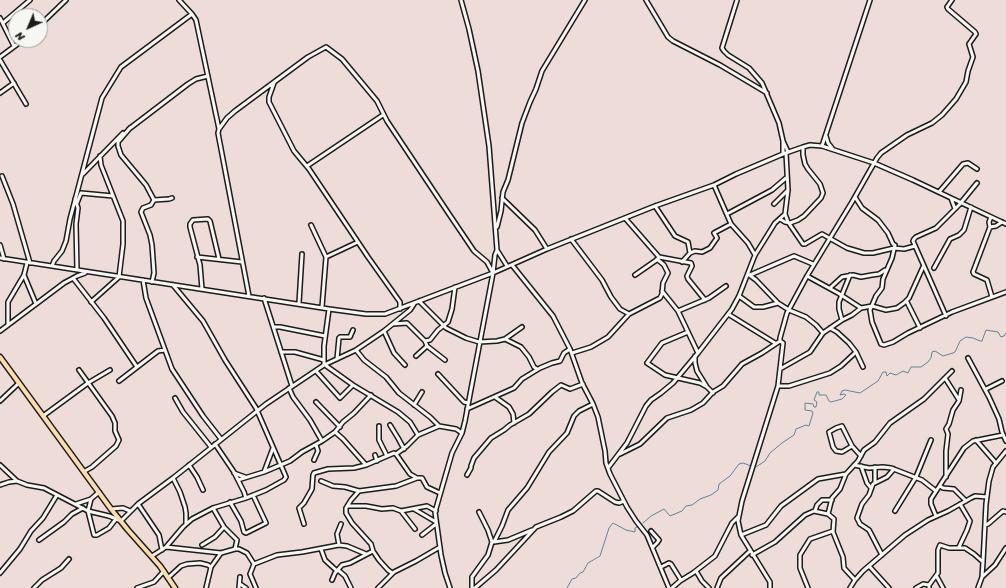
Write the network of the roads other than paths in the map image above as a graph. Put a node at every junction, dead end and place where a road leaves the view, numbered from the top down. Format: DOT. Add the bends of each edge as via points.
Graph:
graph roads {
  1 [pos="30,0"];
  2 [pos="66,0"];
  3 [pos="179,0"];
  4 [pos="461,0"];
  5 [pos="585,0"];
  6 [pos="646,0"];
  7 [pos="737,0"];
  8 [pos="952,0"];
  9 [pos="869,1"];
  10 [pos="192,14"];
  11 [pos="48,17"];
  12 [pos="0,18"];
  13 [pos="3,24"];
  14 [pos="8,34"];
  15 [pos="11,48"];
  16 [pos="0,57"];
  17 [pos="0,60"];
  18 [pos="208,76"];
  19 [pos="14,83"];
  20 [pos="274,83"];
  21 [pos="0,93"];
  22 [pos="767,93"];
  23 [pos="26,104"];
  24 [pos="384,115"];
  25 [pos="130,128"];
  26 [pos="219,129"];
  27 [pos="826,134"];
  28 [pos="803,146"];
  29 [pos="822,146"];
  30 [pos="833,150"];
  31 [pos="786,153"];
  32 [pos="100,156"];
  33 [pos="874,163"];
  34 [pos="307,166"];
  35 [pos="977,169"];
  36 [pos="82,175"];
  37 [pos="2,176"];
  38 [pos="786,178"];
  39 [pos="977,183"];
  40 [pos="714,185"];
  41 [pos="788,190"];
  42 [pos="939,192"];
  43 [pos="113,196"];
  44 [pos="855,197"];
  45 [pos="172,198"];
  46 [pos="502,198"];
  47 [pos="951,198"];
  48 [pos="76,199"];
  49 [pos="154,200"];
  50 [pos="77,203"];
  51 [pos="961,203"];
  52 [pos="774,204"];
  53 [pos="655,206"];
  54 [pos="971,207"];
  55 [pos="955,209"];
  56 [pos="727,214"];
  57 [pos="785,214"];
  58 [pos="990,216"];
  59 [pos="625,218"];
  60 [pos="780,219"];
  61 [pos="788,222"];
  62 [pos="1002,222"];
  63 [pos="730,224"];
  64 [pos="1006,224"];
  65 [pos="312,225"];
  66 [pos="990,227"];
  67 [pos="496,229"];
  68 [pos="829,238"];
  69 [pos="572,240"];
  70 [pos="358,242"];
  71 [pos="0,245"];
  72 [pos="915,246"];
  73 [pos="894,248"];
  74 [pos="547,249"];
  75 [pos="497,250"];
  76 [pos="690,253"];
  77 [pos="302,254"];
  78 [pos="755,255"];
  79 [pos="326,256"];
  80 [pos="197,257"];
  81 [pos="658,258"];
  82 [pos="2,259"];
  83 [pos="219,259"];
  84 [pos="242,262"];
  85 [pos="682,262"];
  86 [pos="28,263"];
  87 [pos="813,264"];
  88 [pos="512,265"];
  89 [pos="52,266"];
  90 [pos="507,266"];
  91 [pos="924,267"];
  92 [pos="887,268"];
  93 [pos="934,268"];
  94 [pos="77,270"];
  95 [pos="87,272"];
  96 [pos="493,273"];
  97 [pos="749,274"];
  98 [pos="24,275"];
  99 [pos="635,275"];
  100 [pos="850,275"];
  101 [pos="807,276"];
  102 [pos="120,277"];
  103 [pos="73,278"];
  104 [pos="143,280"];
  105 [pos="152,282"];
  106 [pos="173,285"];
  107 [pos="726,286"];
  108 [pos="455,288"];
  109 [pos="830,288"];
  110 [pos="202,289"];
  111 [pos="662,291"];
  112 [pos="1006,292"];
  113 [pos="841,295"];
  114 [pos="249,296"];
  115 [pos="739,296"];
  116 [pos="992,297"];
  117 [pos="264,298"];
  118 [pos="705,300"];
  119 [pos="91,302"];
  120 [pos="418,302"];
  121 [pos="907,302"];
  122 [pos="778,303"];
  123 [pos="36,304"];
  124 [pos="299,304"];
  125 [pos="414,304"];
  126 [pos="872,306"];
  127 [pos="322,307"];
  128 [pos="405,307"];
  129 [pos="861,308"];
  130 [pos="329,309"];
  131 [pos="400,309"];
  132 [pos="789,310"];
  133 [pos="678,311"];
  134 [pos="406,314"];
  135 [pos="628,314"];
  136 [pos="728,314"];
  137 [pos="946,316"];
  138 [pos="842,320"];
  139 [pos="406,322"];
  140 [pos="393,324"];
  141 [pos="8,325"];
  142 [pos="443,325"];
  143 [pos="522,327"];
  144 [pos="274,328"];
  145 [pos="830,328"];
  146 [pos="920,328"];
  147 [pos="353,330"];
  148 [pos="0,331"];
  149 [pos="384,331"];
  150 [pos="688,332"];
  151 [pos="823,333"];
  152 [pos="325,336"];
  153 [pos="505,339"];
  154 [pos="780,341"];
  155 [pos="425,342"];
  156 [pos="479,342"];
  157 [pos="775,343"];
  158 [pos="427,346"];
  159 [pos="570,349"];
  160 [pos="165,350"];
  161 [pos="356,350"];
  162 [pos="282,352"];
  163 [pos="856,352"];
  164 [pos="572,353"];
  165 [pos="696,355"];
  166 [pos="416,356"];
  167 [pos="0,357"];
  168 [pos="968,358"];
  169 [pos="337,359"];
  170 [pos="324,360"];
  171 [pos="445,360"];
  172 [pos="405,364"];
  173 [pos="325,365"];
  174 [pos="137,367"];
  175 [pos="863,367"];
  176 [pos="538,369"];
  177 [pos="780,369"];
  178 [pos="78,370"];
  179 [pos="110,370"];
  180 [pos="316,371"];
  181 [pos="952,371"];
  182 [pos="438,374"];
  183 [pos="678,377"];
  184 [pos="945,378"];
  185 [pos="119,381"];
  186 [pos="1002,381"];
  187 [pos="19,383"];
  188 [pos="88,383"];
  189 [pos="583,384"];
  190 [pos="353,385"];
  191 [pos="778,386"];
  192 [pos="291,387"];
  193 [pos="707,387"];
  194 [pos="961,390"];
  195 [pos="986,390"];
  196 [pos="422,392"];
  197 [pos="713,393"];
  198 [pos="371,395"];
  199 [pos="495,397"];
  200 [pos="175,398"];
  201 [pos="959,400"];
  202 [pos="0,401"];
  203 [pos="316,402"];
  204 [pos="468,403"];
  205 [pos="593,404"];
  206 [pos="414,405"];
  207 [pos="467,409"];
  208 [pos="258,411"];
  209 [pos="43,416"];
  210 [pos="514,423"];
  211 [pos="390,425"];
  212 [pos="379,426"];
  213 [pos="439,426"];
  214 [pos="340,427"];
  215 [pos="335,432"];
  216 [pos="462,433"];
  217 [pos="418,435"];
  218 [pos="1003,435"];
  219 [pos="221,439"];
  220 [pos="931,440"];
  221 [pos="976,440"];
  222 [pos="322,441"];
  223 [pos="1006,441"];
  224 [pos="215,444"];
  225 [pos="316,445"];
  226 [pos="852,446"];
  227 [pos="211,447"];
  228 [pos="273,448"];
  229 [pos="404,449"];
  230 [pos="1006,451"];
  231 [pos="396,454"];
  232 [pos="375,455"];
  233 [pos="619,455"];
  234 [pos="387,456"];
  235 [pos="861,456"];
  236 [pos="314,460"];
  237 [pos="377,461"];
  238 [pos="996,463"];
  239 [pos="0,465"];
  240 [pos="189,465"];
  241 [pos="281,465"];
  242 [pos="366,465"];
  243 [pos="854,465"];
  244 [pos="861,466"];
  245 [pos="875,467"];
  246 [pos="608,468"];
  247 [pos="894,469"];
  248 [pos="85,471"];
  249 [pos="234,472"];
  250 [pos="264,472"];
  251 [pos="846,474"];
  252 [pos="467,476"];
  253 [pos="246,477"];
  254 [pos="916,477"];
  255 [pos="946,477"];
  256 [pos="173,478"];
  257 [pos="418,478"];
  258 [pos="238,480"];
  259 [pos="17,481"];
  260 [pos="321,481"];
  261 [pos="875,482"];
  262 [pos="0,485"];
  263 [pos="940,486"];
  264 [pos="871,488"];
  265 [pos="203,490"];
  266 [pos="359,491"];
  267 [pos="936,491"];
  268 [pos="99,492"];
  269 [pos="440,493"];
  270 [pos="58,494"];
  271 [pos="253,495"];
  272 [pos="986,497"];
  273 [pos="246,498"];
  274 [pos="91,499"];
  275 [pos="832,500"];
  276 [pos="624,501"];
  277 [pos="966,501"];
  278 [pos="230,502"];
  279 [pos="76,504"];
  280 [pos="138,504"];
  281 [pos="960,504"];
  282 [pos="349,506"];
  283 [pos="83,508"];
  284 [pos="213,508"];
  285 [pos="111,509"];
  286 [pos="414,509"];
  287 [pos="88,510"];
  288 [pos="130,511"];
  289 [pos="401,511"];
  290 [pos="436,511"];
  291 [pos="816,511"];
  292 [pos="894,511"];
  293 [pos="479,512"];
  294 [pos="1006,512"];
  295 [pos="828,514"];
  296 [pos="936,516"];
  297 [pos="738,517"];
  298 [pos="119,520"];
  299 [pos="436,523"];
  300 [pos="186,524"];
  301 [pos="304,524"];
  302 [pos="341,524"];
  303 [pos="985,525"];
  304 [pos="224,527"];
  305 [pos="415,529"];
  306 [pos="533,530"];
  307 [pos="651,531"];
  308 [pos="833,531"];
  309 [pos="422,535"];
  310 [pos="741,535"];
  311 [pos="39,540"];
  312 [pos="493,542"];
  313 [pos="202,545"];
  314 [pos="339,545"];
  315 [pos="166,547"];
  316 [pos="440,547"];
  317 [pos="652,547"];
  318 [pos="959,547"];
  319 [pos="1006,548"];
  320 [pos="235,549"];
  321 [pos="321,549"];
  322 [pos="162,550"];
  323 [pos="373,550"];
  324 [pos="750,551"];
  325 [pos="221,553"];
  326 [pos="366,554"];
  327 [pos="752,555"];
  328 [pos="152,556"];
  329 [pos="882,556"];
  330 [pos="69,559"];
  331 [pos="983,562"];
  332 [pos="254,564"];
  333 [pos="661,566"];
  334 [pos="869,566"];
  335 [pos="211,567"];
  336 [pos="164,571"];
  337 [pos="337,571"];
  338 [pos="696,571"];
  339 [pos="0,573"];
  340 [pos="392,573"];
  341 [pos="240,576"];
  342 [pos="168,577"];
  343 [pos="936,577"];
  344 [pos="982,577"];
  345 [pos="332,580"];
  346 [pos="681,580"];
  347 [pos="854,580"];
  348 [pos="239,586"];
  349 [pos="929,586"];
  350 [pos="34,588"];
  351 [pos="137,588"];
  352 [pos="175,588"];
  353 [pos="206,588"];
  354 [pos="246,588"];
  355 [pos="256,588"];
  356 [pos="351,588"];
  357 [pos="378,588"];
  358 [pos="450,588"];
  359 [pos="472,588"];
  360 [pos="475,588"];
  361 [pos="669,588"];
  362 [pos="672,588"];
  363 [pos="709,588"];
  364 [pos="717,588"];
  365 [pos="770,588"];
  366 [pos="808,588"];
  367 [pos="850,588"];
  368 [pos="889,588"];
  369 [pos="916,588"];
  370 [pos="944,588"];
  371 [pos="978,588"];
  1 -- 13 [label="street"];
  2 -- 11 [label="street"];
  3 -- 10 [label="street"];
  4 -- 67 [label="street" via="478,71 489,146"];
  5 -- 46 [label="street" via="541,74 522,123"];
  6 -- 22 [label="street" via="673,41"];
  7 -- 22 [label="street" via="722,48 753,72"];
  8 -- 33 [label="street" via="948,9 976,34 969,44 973,57 966,82 942,115 881,153"];
  9 -- 27 [label="street"];
  10 -- 18 [label="street" via="196,20"];
  10 -- 36 [label="street" via="119,69 100,103"];
  12 -- 13 [label="street"];
  13 -- 14 [label="street"];
  15 -- 16 [label="street"];
  17 -- 19 [label="street"];
  18 -- 25 [label="street" via="188,84"];
  18 -- 26 [label="street"];
  19 -- 21 [label="street"];
  19 -- 23 [label="street"];
  20 -- 24 [label="street" via="312,54 326,47 342,59 377,101"];
  20 -- 26 [label="street" via="230,115"];
  20 -- 34 [label="street" via="269,102 294,151"];
  22 -- 31 [label="street" via="779,123"];
  24 -- 34 [label="street"];
  24 -- 96 [label="street" via="474,251 487,262"];
  25 -- 32 [label="street"];
  25 -- 49 [label="street" via="118,142 119,150"];
  26 -- 84 [label="street"];
  27 -- 29 [label="street"];
  27 -- 30 [label="street"];
  28 -- 29 [label="street"];
  28 -- 31 [label="street"];
  28 -- 61 [label="street" via="805,164 819,182 823,193 819,201 802,218"];
  29 -- 30 [label="street"];
  30 -- 33 [label="street"];
  31 -- 38 [label="street"];
  31 -- 40 [label="street"];
  32 -- 36 [label="street"];
  32 -- 43 [label="street"];
  33 -- 42 [label="street"];
  33 -- 44 [label="street"];
  34 -- 70 [label="street"];
  35 -- 42 [label="street" via="968,163 963,164"];
  36 -- 48 [label="street"];
  37 -- 86 [label="street" via="13,204"];
  38 -- 41 [label="street"];
  38 -- 56 [label="street" via="772,190"];
  39 -- 51 [label="street"];
  40 -- 53 [label="street"];
  40 -- 56 [label="street"];
  41 -- 52 [label="street"];
  41 -- 57 [label="street"];
  42 -- 47 [label="street"];
  43 -- 50 [label="street" via="81,193"];
  43 -- 102 [label="street" via="123,221"];
  44 -- 68 [label="street"];
  44 -- 73 [label="street" via="862,208 887,230 895,245"];
  45 -- 49 [label="street"];
  46 -- 67 [label="street"];
  46 -- 74 [label="street" via="535,230"];
  47 -- 51 [label="street"];
  47 -- 55 [label="street"];
  48 -- 50 [label="street"];
  48 -- 89 [label="street" via="64,246"];
  49 -- 105 [label="street" via="141,212 152,245"];
  50 -- 94 [label="street"];
  51 -- 54 [label="street"];
  51 -- 55 [label="street"];
  53 -- 59 [label="street"];
  53 -- 76 [label="street" via="675,236 688,242"];
  54 -- 58 [label="street"];
  54 -- 93 [label="street" via="964,230 950,239"];
  55 -- 72 [label="street" via="933,230 914,239"];
  56 -- 63 [label="street"];
  57 -- 60 [label="street"];
  57 -- 61 [label="street"];
  58 -- 62 [label="street"];
  58 -- 66 [label="street"];
  59 -- 69 [label="street"];
  59 -- 81 [label="street"];
  60 -- 61 [label="street"];
  60 -- 78 [label="street" via="775,222"];
  61 -- 68 [label="street" via="804,244 821,234"];
  62 -- 64 [label="street"];
  62 -- 66 [label="street"];
  63 -- 76 [label="street" via="714,233 717,238 710,248"];
  63 -- 78 [label="street"];
  65 -- 79 [label="street"];
  66 -- 116 [label="street" via="973,272 987,280"];
  67 -- 75 [label="street"];
  68 -- 73 [label="street" via="847,248 864,253"];
  68 -- 87 [label="street"];
  69 -- 74 [label="street"];
  69 -- 135 [label="street" via="620,309"];
  70 -- 79 [label="street"];
  70 -- 131 [label="street" via="400,302"];
  71 -- 82 [label="street"];
  72 -- 73 [label="street"];
  72 -- 91 [label="street"];
  73 -- 92 [label="street"];
  74 -- 88 [label="street"];
  75 -- 90 [label="street"];
  75 -- 96 [label="street"];
  76 -- 85 [label="street"];
  77 -- 124 [label="street"];
  78 -- 97 [label="street"];
  79 -- 127 [label="street"];
  80 -- 83 [label="street"];
  80 -- 83 [label="street" via="190,224 193,220 208,219"];
  80 -- 110 [label="street"];
  81 -- 85 [label="street"];
  81 -- 99 [label="street"];
  81 -- 111 [label="street" via="668,270"];
  82 -- 86 [label="street"];
  83 -- 84 [label="street"];
  84 -- 114 [label="street"];
  85 -- 118 [label="street" via="691,263 688,279"];
  86 -- 89 [label="street"];
  86 -- 98 [label="street"];
  87 -- 97 [label="street" via="794,256"];
  87 -- 101 [label="street"];
  88 -- 90 [label="street"];
  88 -- 159 [label="street" via="553,316"];
  89 -- 94 [label="street"];
  90 -- 96 [label="street"];
  91 -- 121 [label="street"];
  91 -- 137 [label="street"];
  92 -- 100 [label="street" via="884,272 872,275"];
  92 -- 126 [label="street" via="882,288"];
  94 -- 95 [label="street"];
  95 -- 102 [label="street"];
  95 -- 103 [label="street"];
  96 -- 108 [label="street"];
  96 -- 156 [label="street"];
  97 -- 115 [label="street"];
  97 -- 122 [label="street"];
  98 -- 123 [label="street"];
  98 -- 141 [label="street" via="8,302"];
  100 -- 109 [label="street" via="842,277"];
  100 -- 113 [label="street"];
  101 -- 109 [label="street"];
  101 -- 132 [label="street"];
  102 -- 104 [label="street"];
  102 -- 119 [label="street"];
  103 -- 119 [label="street"];
  103 -- 123 [label="street"];
  104 -- 105 [label="street"];
  104 -- 160 [label="street" via="146,298"];
  105 -- 106 [label="street"];
  106 -- 110 [label="street"];
  106 -- 208 [label="street" via="203,321"];
  107 -- 118 [label="street"];
  108 -- 120 [label="street"];
  108 -- 142 [label="street" via="451,314 448,322"];
  109 -- 113 [label="street"];
  110 -- 114 [label="street"];
  111 -- 133 [label="street"];
  111 -- 135 [label="street" via="658,300"];
  112 -- 116 [label="street"];
  113 -- 129 [label="street"];
  113 -- 138 [label="street" via="839,309"];
  114 -- 117 [label="street"];
  115 -- 122 [label="street" via="757,307"];
  115 -- 136 [label="street"];
  116 -- 137 [label="street"];
  117 -- 124 [label="street"];
  117 -- 144 [label="street"];
  118 -- 133 [label="street"];
  119 -- 174 [label="street"];
  120 -- 125 [label="street"];
  120 -- 142 [label="street"];
  121 -- 126 [label="street" via="897,308 886,310"];
  121 -- 146 [label="street"];
  122 -- 132 [label="street"];
  123 -- 141 [label="street"];
  124 -- 127 [label="street"];
  125 -- 128 [label="street"];
  125 -- 134 [label="street"];
  126 -- 129 [label="street"];
  126 -- 146 [label="street" via="872,322 876,334 884,345"];
  127 -- 130 [label="street"];
  128 -- 131 [label="street"];
  128 -- 134 [label="street"];
  129 -- 138 [label="street"];
  130 -- 131 [label="street" via="379,315"];
  130 -- 152 [label="street"];
  132 -- 151 [label="street" via="811,320"];
  132 -- 154 [label="street"];
  133 -- 150 [label="street"];
  134 -- 139 [label="street"];
  134 -- 140 [label="street"];
  135 -- 164 [label="street" via="608,338"];
  136 -- 157 [label="street"];
  136 -- 165 [label="street"];
  137 -- 146 [label="street"];
  138 -- 145 [label="street"];
  139 -- 140 [label="street"];
  139 -- 155 [label="street"];
  140 -- 149 [label="street"];
  141 -- 148 [label="street"];
  142 -- 155 [label="street"];
  142 -- 156 [label="street"];
  143 -- 153 [label="street"];
  144 -- 152 [label="street"];
  144 -- 162 [label="street"];
  145 -- 151 [label="street"];
  145 -- 163 [label="street"];
  147 -- 169 [label="street" via="350,337 339,338"];
  149 -- 161 [label="street"];
  149 -- 172 [label="street" via="394,353"];
  150 -- 165 [label="street"];
  150 -- 183 [label="street" via="662,343 647,363 664,375"];
  151 -- 177 [label="street" via="810,352"];
  152 -- 170 [label="street"];
  153 -- 156 [label="street"];
  153 -- 176 [label="street" via="521,347"];
  154 -- 157 [label="street"];
  154 -- 177 [label="street" via="783,344"];
  155 -- 158 [label="street"];
  156 -- 204 [label="street"];
  157 -- 197 [label="street" via="742,364 723,386"];
  158 -- 166 [label="street"];
  158 -- 171 [label="street"];
  159 -- 164 [label="street"];
  159 -- 176 [label="street" via="560,361"];
  160 -- 174 [label="street" via="158,351"];
  160 -- 219 [label="street" via="173,371"];
  161 -- 169 [label="street"];
  161 -- 206 [label="street"];
  162 -- 170 [label="street" via="295,352"];
  162 -- 192 [label="street"];
  163 -- 175 [label="street"];
  163 -- 191 [label="street" via="830,373 789,386"];
  164 -- 189 [label="street"];
  165 -- 183 [label="street"];
  165 -- 193 [label="street" via="695,363"];
  167 -- 187 [label="main road"];
  168 -- 195 [label="street"];
  169 -- 173 [label="street"];
  170 -- 173 [label="street"];
  173 -- 180 [label="street"];
  173 -- 190 [label="street"];
  174 -- 185 [label="street"];
  176 -- 199 [label="street" via="522,379 514,388"];
  177 -- 191 [label="street"];
  178 -- 188 [label="street"];
  179 -- 188 [label="street"];
  180 -- 190 [label="street" via="340,398"];
  180 -- 192 [label="street"];
  181 -- 184 [label="street"];
  182 -- 204 [label="street" via="464,402"];
  183 -- 193 [label="street" via="700,382"];
  183 -- 233 [label="street" via="646,406"];
  184 -- 201 [label="street"];
  184 -- 235 [label="street" via="920,403 890,424"];
  186 -- 195 [label="street"];
  187 -- 202 [label="street"];
  187 -- 209 [label="main road"];
  188 -- 209 [label="street"];
  188 -- 248 [label="street" via="112,416 119,440 116,446"];
  189 -- 205 [label="street"];
  189 -- 210 [label="street" via="570,388 561,385 529,414"];
  190 -- 198 [label="street"];
  191 -- 297 [label="street"];
  192 -- 208 [label="street"];
  192 -- 222 [label="street" via="293,398"];
  193 -- 197 [label="street"];
  194 -- 201 [label="street"];
  195 -- 218 [label="street"];
  196 -- 206 [label="street"];
  197 -- 233 [label="street" via="691,410 667,418 640,444"];
  198 -- 214 [label="street"];
  198 -- 217 [label="street" via="410,422"];
  199 -- 207 [label="street"];
  199 -- 210 [label="street" via="509,407"];
  200 -- 227 [label="street"];
  201 -- 255 [label="street" via="946,429"];
  203 -- 214 [label="street"];
  204 -- 207 [label="street"];
  205 -- 246 [label="street" via="600,424"];
  205 -- 312 [label="street" via="574,416 568,433 549,452 527,488 508,510"];
  206 -- 213 [label="street"];
  207 -- 216 [label="street"];
  208 -- 219 [label="street"];
  208 -- 228 [label="street"];
  209 -- 248 [label="main road"];
  210 -- 252 [label="street" via="491,438 474,458"];
  211 -- 229 [label="street"];
  212 -- 234 [label="street" via="379,440"];
  213 -- 216 [label="street" via="456,429"];
  213 -- 217 [label="street"];
  214 -- 215 [label="street"];
  215 -- 222 [label="street"];
  215 -- 242 [label="street"];
  216 -- 269 [label="street" via="452,453"];
  217 -- 229 [label="street"];
  218 -- 221 [label="street"];
  218 -- 223 [label="street"];
  219 -- 224 [label="street"];
  220 -- 254 [label="street"];
  221 -- 238 [label="street"];
  221 -- 255 [label="street" via="964,448"];
  222 -- 225 [label="street"];
  224 -- 227 [label="street"];
  224 -- 249 [label="street"];
  225 -- 236 [label="street" via="318,451"];
  225 -- 241 [label="street"];
  226 -- 226 [label="street" via="842,426 828,432 836,450 842,452"];
  226 -- 235 [label="street"];
  227 -- 240 [label="street"];
  228 -- 241 [label="street"];
  228 -- 250 [label="street"];
  229 -- 231 [label="street"];
  230 -- 238 [label="street"];
  231 -- 234 [label="street"];
  231 -- 257 [label="street" via="410,474"];
  232 -- 237 [label="street"];
  233 -- 246 [label="street"];
  234 -- 237 [label="street"];
  235 -- 243 [label="street"];
  237 -- 242 [label="street"];
  238 -- 272 [label="street"];
  239 -- 259 [label="street"];
  240 -- 256 [label="street"];
  240 -- 265 [label="street"];
  241 -- 250 [label="street"];
  241 -- 271 [label="street" via="286,477 284,480"];
  242 -- 301 [label="street" via="314,473 312,489 299,508"];
  243 -- 244 [label="street"];
  243 -- 251 [label="street"];
  244 -- 245 [label="street"];
  244 -- 264 [label="street" via="866,483"];
  245 -- 247 [label="street"];
  245 -- 261 [label="street"];
  246 -- 276 [label="street"];
  247 -- 254 [label="street"];
  247 -- 261 [label="street"];
  248 -- 268 [label="main road"];
  249 -- 253 [label="street"];
  249 -- 258 [label="street"];
  250 -- 253 [label="street"];
  251 -- 275 [label="street"];
  251 -- 310 [label="street" via="818,479 781,506 766,525"];
  253 -- 258 [label="street"];
  254 -- 267 [label="street"];
  254 -- 292 [label="street"];
  255 -- 263 [label="street"];
  256 -- 280 [label="street"];
  256 -- 300 [label="street" via="186,510"];
  257 -- 266 [label="street" via="396,486"];
  257 -- 269 [label="street" via="422,478 428,487"];
  258 -- 273 [label="street"];
  259 -- 262 [label="street"];
  259 -- 270 [label="street"];
  260 -- 266 [label="street"];
  261 -- 264 [label="street"];
  263 -- 267 [label="street"];
  263 -- 277 [label="street" via="954,489"];
  264 -- 329 [label="street" via="857,518 860,524 869,530"];
  266 -- 282 [label="street"];
  267 -- 296 [label="street" via="930,502"];
  268 -- 274 [label="street"];
  268 -- 285 [label="main road"];
  269 -- 290 [label="street"];
  270 -- 279 [label="street"];
  270 -- 339 [label="street" via="43,518"];
  271 -- 273 [label="street"];
  271 -- 278 [label="street" via="266,523 246,533"];
  272 -- 277 [label="street" via="975,496"];
  272 -- 303 [label="street"];
  273 -- 278 [label="street"];
  274 -- 279 [label="street"];
  274 -- 287 [label="street"];
  275 -- 291 [label="street" via="822,500"];
  275 -- 295 [label="street"];
  276 -- 306 [label="street" via="615,502 597,491 573,511"];
  276 -- 317 [label="street" via="644,529"];
  277 -- 281 [label="street"];
  278 -- 284 [label="street"];
  279 -- 283 [label="street"];
  280 -- 288 [label="street"];
  280 -- 322 [label="street" via="159,535"];
  281 -- 296 [label="street"];
  281 -- 318 [label="street" via="970,520"];
  282 -- 289 [label="street" via="393,508"];
  282 -- 323 [label="street" via="347,516 371,544"];
  283 -- 287 [label="street"];
  283 -- 311 [label="street"];
  284 -- 300 [label="street"];
  284 -- 304 [label="street"];
  285 -- 288 [label="street" via="123,508"];
  285 -- 298 [label="main road"];
  286 -- 289 [label="street"];
  286 -- 290 [label="street" via="427,506"];
  286 -- 299 [label="street"];
  287 -- 298 [label="street"];
  287 -- 298 [label="street" via="95,535"];
  288 -- 298 [label="street"];
  289 -- 305 [label="street"];
  290 -- 299 [label="street"];
  291 -- 295 [label="street"];
  291 -- 327 [label="street" via="805,514 775,542"];
  293 -- 312 [label="street"];
  294 -- 303 [label="street" via="1003,511"];
  295 -- 308 [label="street" via="834,519"];
  296 -- 329 [label="street" via="904,535"];
  297 -- 310 [label="street"];
  297 -- 338 [label="street" via="732,522 715,556"];
  298 -- 328 [label="main road"];
  299 -- 309 [label="street"];
  299 -- 316 [label="street"];
  300 -- 315 [label="street"];
  302 -- 314 [label="street" via="337,534"];
  303 -- 331 [label="street"];
  304 -- 313 [label="street" via="215,538"];
  304 -- 320 [label="street" via="237,540"];
  306 -- 312 [label="street" via="508,540"];
  306 -- 360 [label="street" via="496,570"];
  307 -- 317 [label="street" via="659,540"];
  308 -- 347 [label="street" via="843,557 844,568"];
  308 -- 366 [label="street" via="810,539 801,553 800,568"];
  310 -- 324 [label="street"];
  312 -- 359 [label="street" via="488,555 472,577"];
  314 -- 321 [label="street"];
  314 -- 326 [label="street"];
  315 -- 322 [label="street"];
  315 -- 325 [label="street"];
  316 -- 340 [label="street"];
  316 -- 358 [label="street"];
  317 -- 333 [label="street"];
  318 -- 331 [label="street" via="970,550"];
  318 -- 343 [label="street" via="939,546 939,571"];
  319 -- 344 [label="street" via="995,565"];
  320 -- 325 [label="street"];
  320 -- 332 [label="street" via="245,551"];
  321 -- 332 [label="street" via="285,553"];
  321 -- 337 [label="street" via="325,560"];
  322 -- 328 [label="street"];
  323 -- 326 [label="street"];
  323 -- 340 [label="street"];
  324 -- 327 [label="street"];
  324 -- 364 [label="street" via="722,578"];
  325 -- 335 [label="street"];
  326 -- 337 [label="street"];
  327 -- 365 [label="street" via="770,582"];
  328 -- 336 [label="main road"];
  329 -- 334 [label="street"];
  330 -- 350 [label="street"];
  331 -- 344 [label="street"];
  332 -- 355 [label="street" via="250,574"];
  333 -- 346 [label="street" via="671,564"];
  333 -- 361 [label="street"];
  334 -- 347 [label="street"];
  334 -- 368 [label="street"];
  335 -- 342 [label="street" via="200,563 187,564"];
  335 -- 353 [label="street"];
  336 -- 342 [label="main road"];
  336 -- 351 [label="street" via="154,582"];
  337 -- 345 [label="street"];
  337 -- 356 [label="street" via="345,576"];
  338 -- 346 [label="street"];
  338 -- 363 [label="street"];
  340 -- 357 [label="street"];
  341 -- 348 [label="street"];
  342 -- 352 [label="main road"];
  343 -- 349 [label="street"];
  343 -- 370 [label="street"];
  344 -- 371 [label="street"];
  346 -- 362 [label="street"];
  347 -- 367 [label="street"];
  348 -- 354 [label="street"];
  349 -- 369 [label="street" via="923,584"];
}
